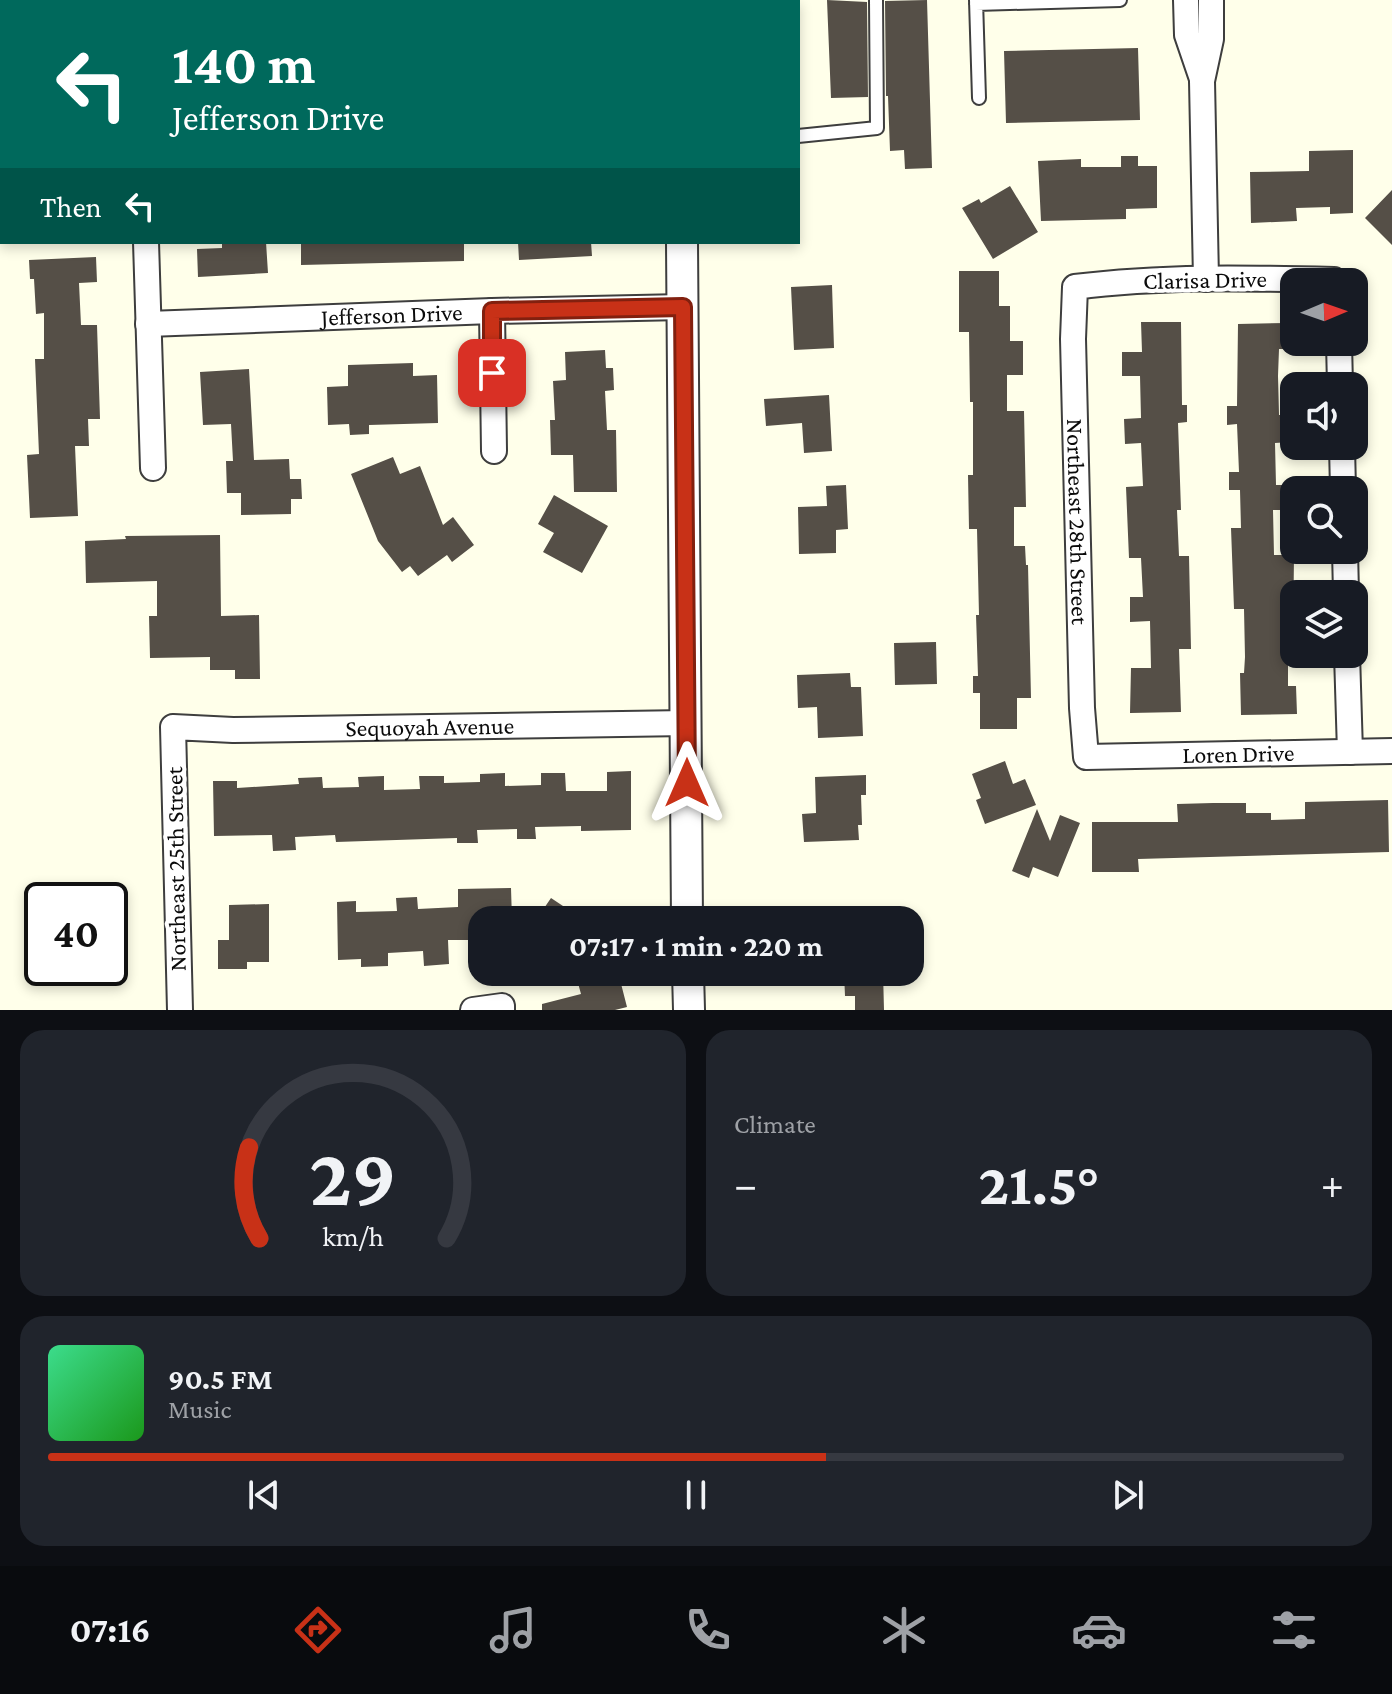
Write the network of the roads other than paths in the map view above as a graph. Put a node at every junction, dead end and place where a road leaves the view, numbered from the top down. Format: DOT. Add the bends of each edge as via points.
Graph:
graph roads {
  1 [pos="876,0"];
  2 [pos="1120,0"];
  3 [pos="1186,0"];
  4 [pos="1211,0"];
  5 [pos="976,2"];
  6 [pos="1202,81"];
  7 [pos="979,98"];
  8 [pos="800,136"];
  9 [pos="146,244"];
  10 [pos="682,244"];
  11 [pos="1206,279"];
  12 [pos="1280,280"];
  13 [pos="1075,287"];
  14 [pos="683,307"];
  15 [pos="492,311"];
  16 [pos="148,324"];
  17 [pos="494,451"];
  18 [pos="153,468"];
  19 [pos="1347,668"];
  20 [pos="687,723"];
  21 [pos="173,727"];
  22 [pos="1392,751"];
  23 [pos="1350,752"];
  24 [pos="1086,757"];
  25 [pos="687,906"];
  26 [pos="688,986"];
  27 [pos="502,1008"];
  28 [pos="180,1010"];
  29 [pos="473,1010"];
  30 [pos="689,1010"];
  1 -- 8 [label="lane" via="877,128"];
  2 -- 5 [label="lane"];
  3 -- 6 [label="street" via="1187,35"];
  4 -- 6 [label="street" via="1211,39"];
  5 -- 7 [label="lane"];
  6 -- 11 [label="street"];
  9 -- 16 [label="street"];
  10 -- 14 [label="street"];
  11 -- 12 [label="street, Clarisa Drive"];
  11 -- 13 [label="street, Clarisa Drive"];
  13 -- 24 [label="street, Northeast 28th Street"];
  14 -- 15 [label="street, Jefferson Drive"];
  14 -- 20 [label="street"];
  15 -- 16 [label="street, Jefferson Drive"];
  15 -- 17 [label="street"];
  16 -- 18 [label="street"];
  19 -- 23 [label="street"];
  20 -- 21 [label="street, Sequoyah Avenue"];
  20 -- 25 [label="street"];
  21 -- 28 [label="street, Northeast 25th Street"];
  22 -- 23 [label="street, Loren Drive"];
  23 -- 24 [label="street, Loren Drive"];
  26 -- 30 [label="street"];
  27 -- 29 [label="street"];
}
